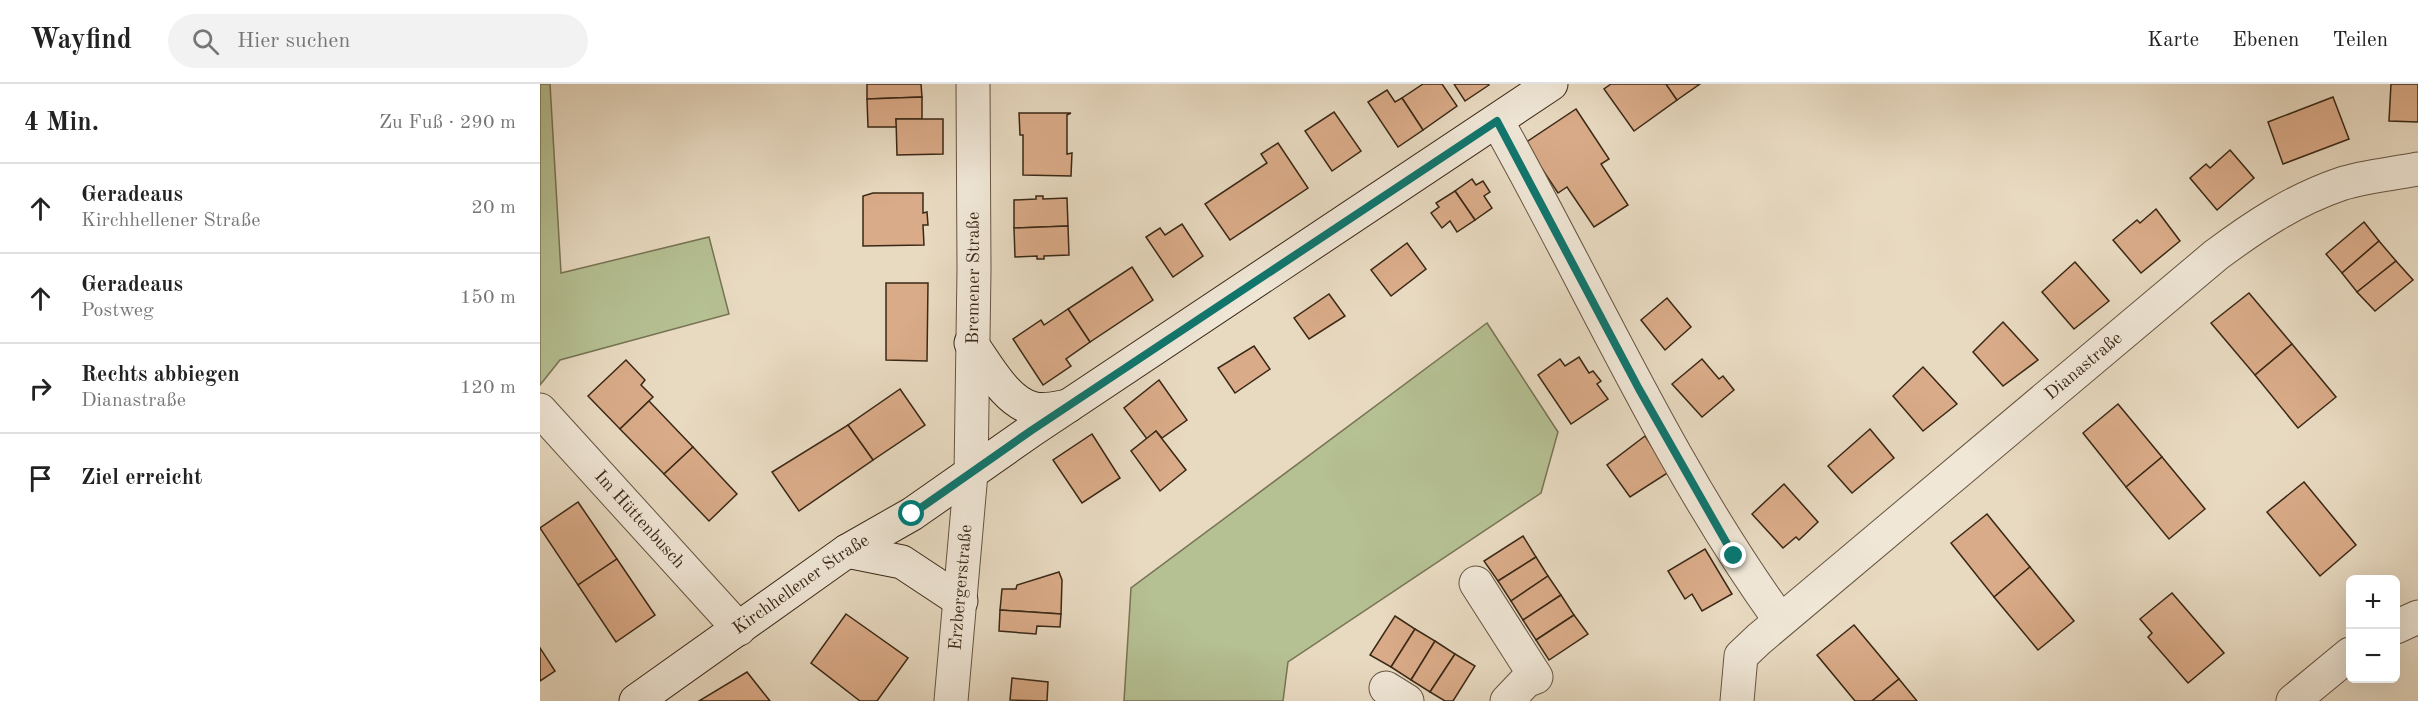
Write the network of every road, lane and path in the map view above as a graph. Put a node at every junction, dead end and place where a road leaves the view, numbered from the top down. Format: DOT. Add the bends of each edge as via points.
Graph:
graph roads {
  1 [pos="973,84"];
  2 [pos="1551,84"];
  3 [pos="1497,121"];
  4 [pos="2418,169"];
  5 [pos="971,343"];
  6 [pos="1068,406"];
  7 [pos="540,410"];
  8 [pos="971,473"];
  9 [pos="847,551"];
  10 [pos="1476,583"];
  11 [pos="961,601"];
  12 [pos="2418,617"];
  13 [pos="1780,620"];
  14 [pos="2400,625"];
  15 [pos="739,629"];
  16 [pos="2346,657"];
  17 [pos="636,701"];
  18 [pos="951,701"];
  19 [pos="1507,701"];
  20 [pos="1737,701"];
  21 [pos="2293,701"];
  1 -- 5 [label="street, Bremener Straße"];
  2 -- 3 [label="street, Kirchhellener Straße"];
  3 -- 6 [label="street, Kirchhellener Straße"];
  3 -- 13 [label="street" via="1639,389 1734,556"];
  4 -- 13 [label="street, Dianastraße" via="2342,184 2297,202 2241,237"];
  5 -- 6 [label="street" via="1018,401 1041,410"];
  5 -- 8 [label="street, Bremener Straße"];
  6 -- 8 [label="street, Kirchhellener Straße"];
  7 -- 15 [label="street, Im Hüttenbusch"];
  8 -- 9 [label="street, Kirchhellener Straße" via="912,514"];
  8 -- 11 [label="street, Erzbergerstraße"];
  9 -- 11 [label="street" via="902,562"];
  9 -- 15 [label="street, Kirchhellener Straße"];
  10 -- 19 [label="street" via="1536,676"];
  11 -- 18 [label="street, Erzbergerstraße"];
  12 -- 14 [label="street"];
  13 -- 20 [label="street, Dianastraße" via="1741,656"];
  15 -- 17 [label="street, Kirchhellener Straße"];
  16 -- 21 [label="street"];
}
